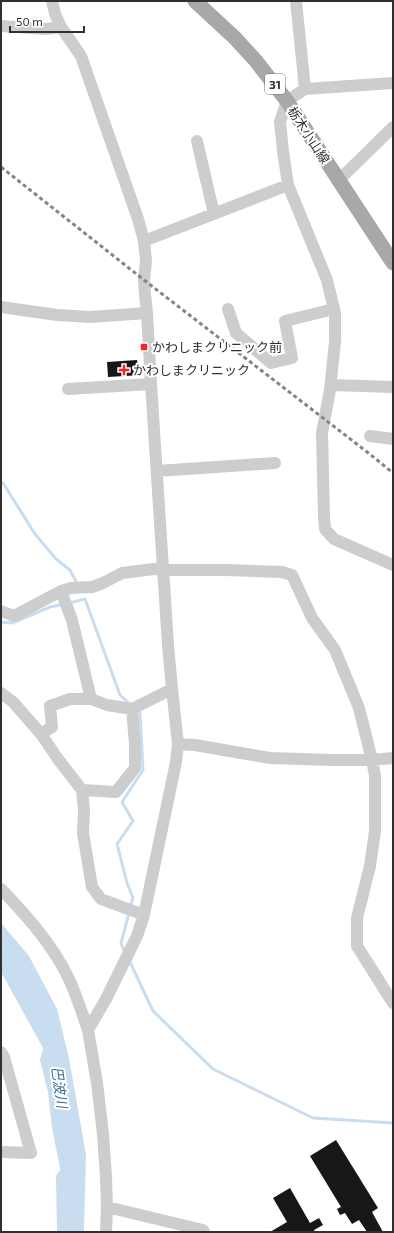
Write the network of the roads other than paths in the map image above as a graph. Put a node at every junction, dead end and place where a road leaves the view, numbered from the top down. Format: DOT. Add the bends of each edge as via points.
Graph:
graph roads {
  1 [pos="52,1"];
  2 [pos="196,1"];
  3 [pos="296,1"];
  4 [pos="1,26"];
  5 [pos="61,27"];
  6 [pos="393,83"];
  7 [pos="304,89"];
  8 [pos="287,101"];
  9 [pos="393,127"];
  10 [pos="197,141"];
  11 [pos="339,180"];
  12 [pos="288,185"];
  13 [pos="214,214"];
  14 [pos="144,241"];
  15 [pos="393,263"];
  16 [pos="1,307"];
  17 [pos="334,308"];
  18 [pos="228,309"];
  19 [pos="147,313"];
  20 [pos="151,384"];
  21 [pos="331,385"];
  22 [pos="393,387"];
  23 [pos="68,389"];
  24 [pos="370,436"];
  25 [pos="393,439"];
  26 [pos="275,463"];
  27 [pos="157,471"];
  28 [pos="393,565"];
  29 [pos="164,570"];
  30 [pos="61,591"];
  31 [pos="1,611"];
  32 [pos="172,689"];
  33 [pos="1,693"];
  34 [pos="91,698"];
  35 [pos="132,709"];
  36 [pos="41,734"];
  37 [pos="178,744"];
  38 [pos="393,758"];
  39 [pos="372,760"];
  40 [pos="82,790"];
  41 [pos="1,889"];
  42 [pos="144,916"];
  43 [pos="393,1003"];
  44 [pos="88,1030"];
  45 [pos="1,1052"];
  46 [pos="1,1152"];
  47 [pos="107,1207"];
  48 [pos="106,1232"];
  49 [pos="204,1232"];
  1 -- 5 [label="street"];
  2 -- 8 [label="main road, 栃木小山線 / 31" via="251,55"];
  3 -- 7 [label="street"];
  4 -- 5 [label="street" via="46,30"];
  5 -- 14 [label="street" via="81,56"];
  6 -- 7 [label="street"];
  7 -- 8 [label="street"];
  8 -- 11 [label="main road, 栃木小山線 / 31"];
  8 -- 12 [label="street" via="280,122"];
  9 -- 11 [label="street"];
  10 -- 13 [label="street"];
  11 -- 15 [label="main road, 栃木小山線 / 31"];
  12 -- 13 [label="street"];
  12 -- 17 [label="street" via="327,280"];
  13 -- 14 [label="street"];
  14 -- 19 [label="street"];
  16 -- 19 [label="street" via="90,317"];
  17 -- 18 [label="street" via="285,321 292,358 271,363 236,333"];
  17 -- 21 [label="street" via="335,342"];
  19 -- 20 [label="street"];
  20 -- 23 [label="street"];
  20 -- 27 [label="street"];
  21 -- 22 [label="street"];
  21 -- 28 [label="street" via="322,433 325,529 334,539"];
  24 -- 25 [label="street"];
  26 -- 27 [label="street"];
  27 -- 29 [label="street"];
  29 -- 30 [label="street" via="122,573 92,587"];
  29 -- 32 [label="street"];
  29 -- 39 [label="street" via="292,574 312,618 335,650 359,708"];
  30 -- 31 [label="street" via="14,616"];
  30 -- 34 [label="street" via="72,620"];
  32 -- 35 [label="street"];
  32 -- 37 [label="street"];
  33 -- 36 [label="street" via="13,702"];
  34 -- 35 [label="street" via="107,705"];
  34 -- 36 [label="street" via="70,699 50,706 52,727"];
  35 -- 40 [label="street" via="134,768 116,792"];
  36 -- 40 [label="street"];
  37 -- 39 [label="street" via="270,758"];
  37 -- 42 [label="street"];
  38 -- 39 [label="street"];
  39 -- 43 [label="street" via="375,776 375,831 370,866 357,918 357,946"];
  40 -- 42 [label="street" via="83,833 92,887 101,899"];
  41 -- 44 [label="street" via="24,913 61,964"];
  42 -- 44 [label="street" via="137,936"];
  44 -- 47 [label="street" via="103,1134"];
  45 -- 46 [label="street" via="31,1153"];
  47 -- 48 [label="street"];
  47 -- 49 [label="street"];
}
